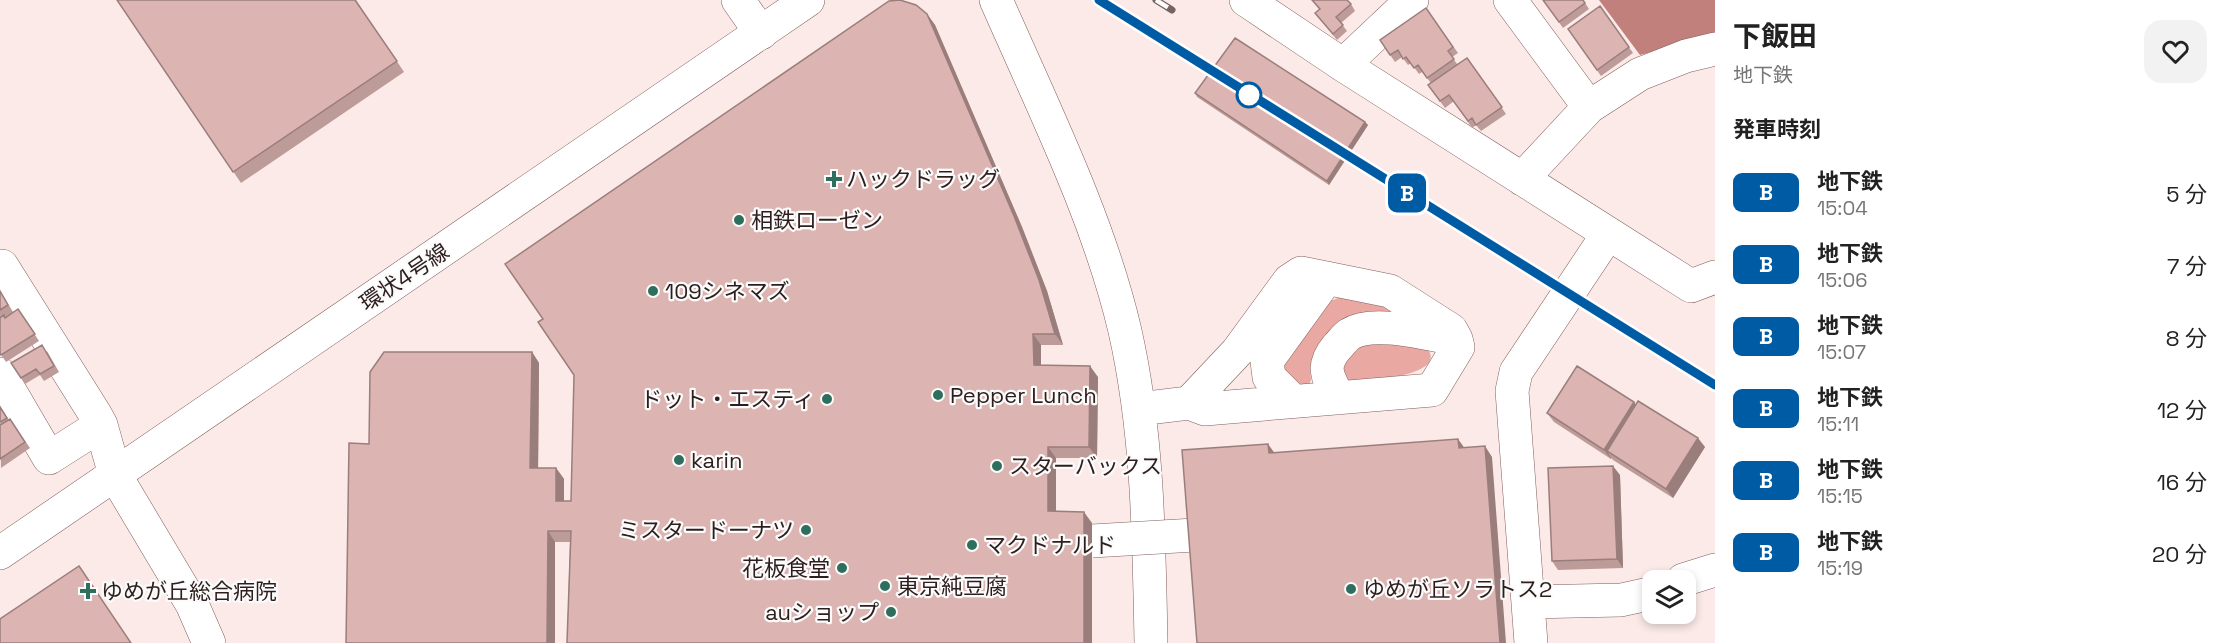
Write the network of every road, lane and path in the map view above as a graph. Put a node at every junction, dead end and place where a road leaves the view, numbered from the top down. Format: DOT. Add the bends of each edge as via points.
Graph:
graph roads {
  1 [pos="738,0"];
  2 [pos="808,0"];
  3 [pos="996,0"];
  4 [pos="1246,0"];
  5 [pos="1412,0"];
  6 [pos="1510,0"];
  7 [pos="760,33"];
  8 [pos="1715,49"];
  9 [pos="1343,65"];
  10 [pos="1589,107"];
  11 [pos="1522,179"];
  12 [pos="1608,234"];
  13 [pos="0,267"];
  14 [pos="1715,277"];
  15 [pos="1327,278"];
  16 [pos="1456,339"];
  17 [pos="1237,352"];
  18 [pos="0,374"];
  19 [pos="1339,398"];
  20 [pos="1293,401"];
  21 [pos="1189,404"];
  22 [pos="1251,404"];
  23 [pos="1139,409"];
  24 [pos="101,425"];
  25 [pos="115,474"];
  26 [pos="1195,534"];
  27 [pos="1092,541"];
  28 [pos="0,554"];
  29 [pos="1715,570"];
  30 [pos="1696,576"];
  31 [pos="1642,596"];
  32 [pos="1528,602"];
  33 [pos="209,643"];
  34 [pos="1151,643"];
  35 [pos="1531,643"];
  1 -- 7 [label="street"];
  2 -- 7 [label="street, 環状4号線"];
  3 -- 23 [label="street" via="1093,229 1125,330"];
  4 -- 9 [label="street"];
  5 -- 9 [label="street"];
  6 -- 10 [label="street"];
  7 -- 25 [label="street, 環状4号線"];
  8 -- 10 [label="street" via="1640,74"];
  9 -- 11 [label="street"];
  10 -- 11 [label="street"];
  11 -- 12 [label="street"];
  12 -- 14 [label="street" via="1691,286"];
  12 -- 32 [label="street" via="1516,372 1514,381"];
  13 -- 24 [label="street"];
  15 -- 16 [label="street" via="1390,291 1451,330"];
  15 -- 17 [label="street" via="1301,273 1289,281"];
  15 -- 20 [label="street" via="1267,360 1269,377"];
  16 -- 19 [label="street" via="1458,347 1432,390"];
  16 -- 19 [label="street" via="1382,328 1348,334 1327,364 1327,376"];
  17 -- 21 [label="street"];
  17 -- 22 [label="street" via="1231,378"];
  18 -- 24 [label="street" via="49,458"];
  19 -- 20 [label="street"];
  20 -- 22 [label="street"];
  21 -- 22 [label="street" via="1205,409"];
  21 -- 23 [label="street"];
  23 -- 34 [label="street" via="1146,474"];
  24 -- 25 [label="street"];
  25 -- 28 [label="street, 環状4号線"];
  25 -- 33 [label="street" via="192,604"];
  26 -- 27 [label="street, bridge"];
  29 -- 30 [label="street"];
  31 -- 32 [label="street"];
  32 -- 35 [label="street"];
}
